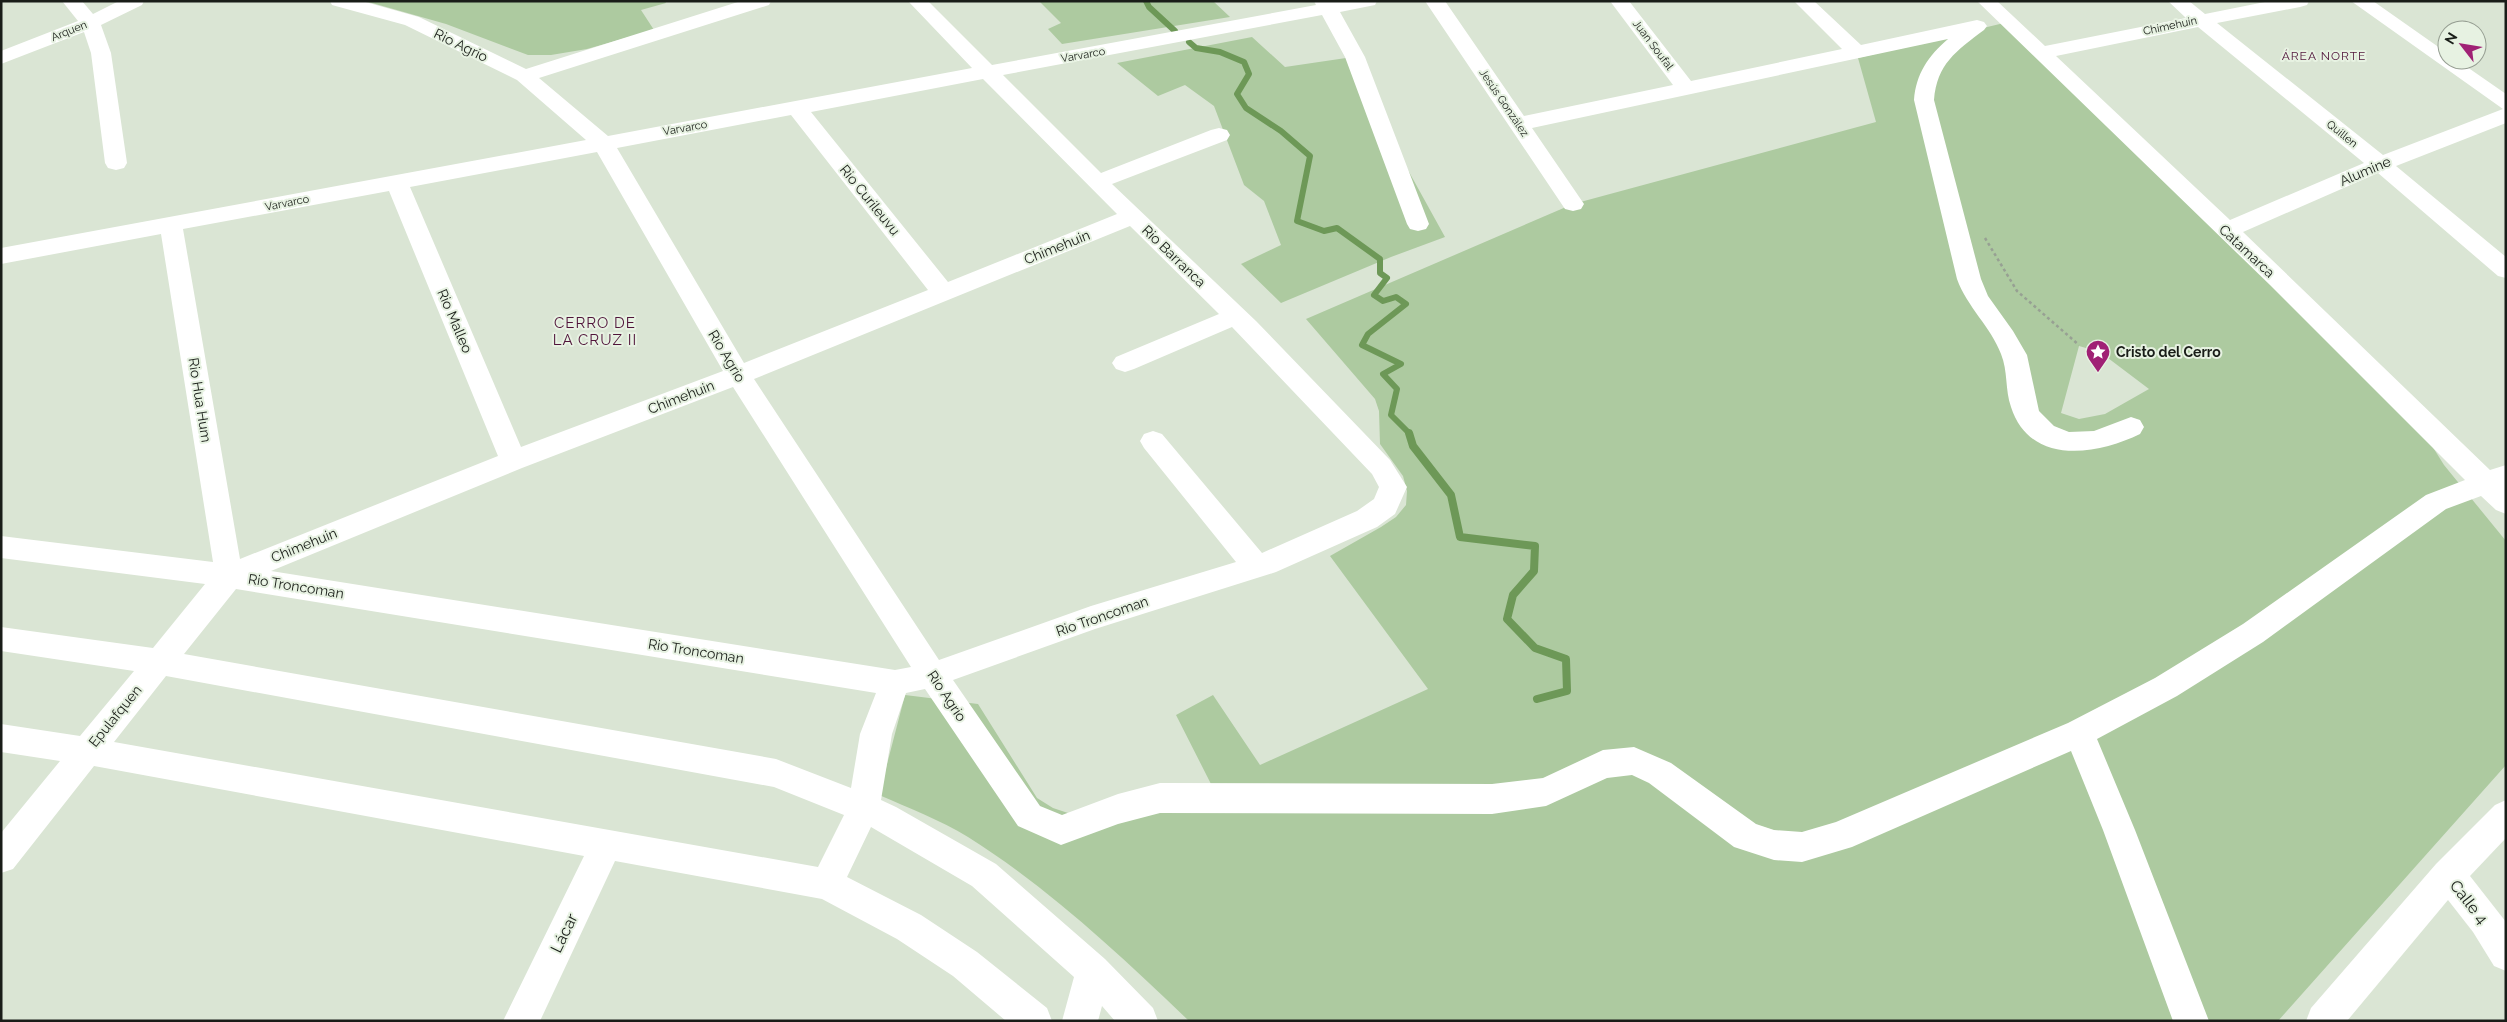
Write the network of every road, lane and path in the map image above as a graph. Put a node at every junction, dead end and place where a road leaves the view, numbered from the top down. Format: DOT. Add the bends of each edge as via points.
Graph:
graph roads {
  1 [pos="71,1"];
  2 [pos="135,1"];
  3 [pos="338,1"];
  4 [pos="762,1"];
  5 [pos="917,1"];
  6 [pos="1368,1"];
  7 [pos="1435,1"];
  8 [pos="1619,1"];
  9 [pos="1803,1"];
  10 [pos="1986,1"];
  11 [pos="2177,1"];
  12 [pos="2300,1"];
  13 [pos="2360,1"];
  14 [pos="1326,5"];
  15 [pos="2006,20"];
  16 [pos="2201,20"];
  17 [pos="90,23"];
  18 [pos="1977,26"];
  19 [pos="1857,53"];
  20 [pos="2040,53"];
  21 [pos="1,58"];
  22 [pos="987,72"];
  23 [pos="524,76"];
  24 [pos="1686,90"];
  25 [pos="2506,104"];
  26 [pos="796,107"];
  27 [pos="2506,114"];
  28 [pos="1519,124"];
  29 [pos="1219,134"];
  30 [pos="603,143"];
  31 [pos="116,162"];
  32 [pos="2380,164"];
  33 [pos="397,182"];
  34 [pos="1097,182"];
  35 [pos="1573,204"];
  36 [pos="1132,217"];
  37 [pos="171,224"];
  38 [pos="1418,224"];
  39 [pos="2226,231"];
  40 [pos="1984,236"];
  41 [pos="1,256"];
  42 [pos="2506,270"];
  43 [pos="944,292"];
  44 [pos="1236,316"];
  45 [pos="2079,345"];
  46 [pos="1125,363"];
  47 [pos="738,375"];
  48 [pos="2131,427"];
  49 [pos="1153,441"];
  50 [pos="513,461"];
  51 [pos="2499,488"];
  52 [pos="2506,511"];
  53 [pos="1367,519"];
  54 [pos="1,547"];
  55 [pos="1257,567"];
  56 [pos="229,576"];
  57 [pos="1,639"];
  58 [pos="159,662"];
  59 [pos="932,675"];
  60 [pos="895,683"];
  61 [pos="2079,733"];
  62 [pos="1,738"];
  63 [pos="86,751"];
  64 [pos="864,808"];
  65 [pos="2506,815"];
  66 [pos="606,846"];
  67 [pos="1,858"];
  68 [pos="2448,875"];
  69 [pos="827,884"];
  70 [pos="2506,954"];
  71 [pos="1093,971"];
  72 [pos="521,1021"];
  73 [pos="1034,1021"];
  74 [pos="1080,1021"];
  75 [pos="1140,1021"];
  76 [pos="2191,1021"];
  77 [pos="2324,1021"];
  1 -- 17 [label="street"];
  2 -- 17 [label="street, Arquen"];
  3 -- 23 [label="street, Rio Agrio" via="412,21"];
  4 -- 23 [label="street"];
  5 -- 22 [label="street, Rio Barranca"];
  6 -- 14 [label="street, Varvarco"];
  7 -- 28 [label="street, Jesús González"];
  8 -- 24 [label="street, Juan Soufal"];
  9 -- 19 [label="street"];
  10 -- 15 [label="street, Catamarca"];
  11 -- 16 [label="street, Quillen"];
  12 -- 16 [label="street, Chimehuin"];
  13 -- 25 [label="street"];
  14 -- 22 [label="street, Varvarco"];
  14 -- 38 [label="street" via="1354,57"];
  15 -- 18 [label="street"];
  15 -- 20 [label="street, Catamarca"];
  16 -- 20 [label="street, Chimehuin"];
  16 -- 32 [label="street, Quillen"];
  17 -- 21 [label="street, Arquen"];
  17 -- 31 [label="street" via="101,53"];
  18 -- 19 [label="street"];
  18 -- 48 [label="street" via="1932,65 1924,94 1973,289 2014,356 2025,411 2033,423 2060,439 2095,443"];
  19 -- 24 [label="street"];
  20 -- 39 [label="street, Catamarca"];
  22 -- 26 [label="street, Varvarco"];
  22 -- 34 [label="street, Rio Barranca"];
  23 -- 30 [label="street, Rio Agrio"];
  24 -- 28 [label="street"];
  26 -- 30 [label="street, Varvarco"];
  26 -- 43 [label="street, Rio Curileuvu"];
  27 -- 32 [label="street, Alumine"];
  28 -- 35 [label="street, Jesús González"];
  29 -- 34 [label="street"];
  30 -- 33 [label="street, Varvarco"];
  30 -- 47 [label="street, Rio Agrio"];
  32 -- 39 [label="street, Alumine"];
  32 -- 42 [label="street, Quillen"];
  33 -- 37 [label="street, Varvarco"];
  33 -- 50 [label="street, Rio Malleo"];
  34 -- 36 [label="street, Rio Barranca"];
  36 -- 43 [label="street, Chimehuin"];
  36 -- 44 [label="street, Rio Barranca"];
  37 -- 41 [label="street, Varvarco"];
  37 -- 56 [label="street, Rio Hua Hum"];
  39 -- 51 [label="street, Catamarca"];
  40 -- 45 [label="path" via="2017,291"];
  43 -- 47 [label="street, Chimehuin"];
  44 -- 46 [label="street"];
  44 -- 53 [label="street, Rio Barranca" via="1381,468 1393,487 1385,506"];
  47 -- 50 [label="street, Chimehuin"];
  47 -- 59 [label="street, Rio Agrio"];
  49 -- 55 [label="street"];
  50 -- 56 [label="street, Chimehuin"];
  51 -- 52 [label="street, Catamarca"];
  51 -- 61 [label="street" via="2436,502 2253,633 2166,687"];
  53 -- 55 [label="street, Rio Troncoman"];
  54 -- 56 [label="street, Rio Troncoman"];
  55 -- 59 [label="street, Rio Troncoman" via="1091,618"];
  56 -- 58 [label="street, Epulafquen"];
  56 -- 60 [label="street, Rio Troncoman"];
  57 -- 58 [label="street"];
  58 -- 63 [label="street, Epulafquen"];
  58 -- 64 [label="street" via="776,773"];
  59 -- 60 [label="street, Rio Troncoman"];
  59 -- 61 [label="street, Rio Agrio" via="1029,816 1061,830 1160,798 1492,799 1546,792 1603,764 1634,761 1660,773 1746,836 1774,845 1802,847 1840,836"];
  60 -- 64 [label="street" via="876,734"];
  61 -- 76 [label="street"];
  62 -- 63 [label="street"];
  63 -- 66 [label="street"];
  63 -- 67 [label="street, Epulafquen"];
  64 -- 69 [label="street"];
  64 -- 71 [label="street" via="984,875"];
  65 -- 68 [label="street"];
  66 -- 69 [label="street"];
  66 -- 72 [label="street, Lácar"];
  68 -- 70 [label="street, Calle 4" via="2486,920"];
  68 -- 77 [label="street"];
  69 -- 73 [label="street" via="909,927 965,964"];
  71 -- 74 [label="street"];
  71 -- 75 [label="street"];
}
